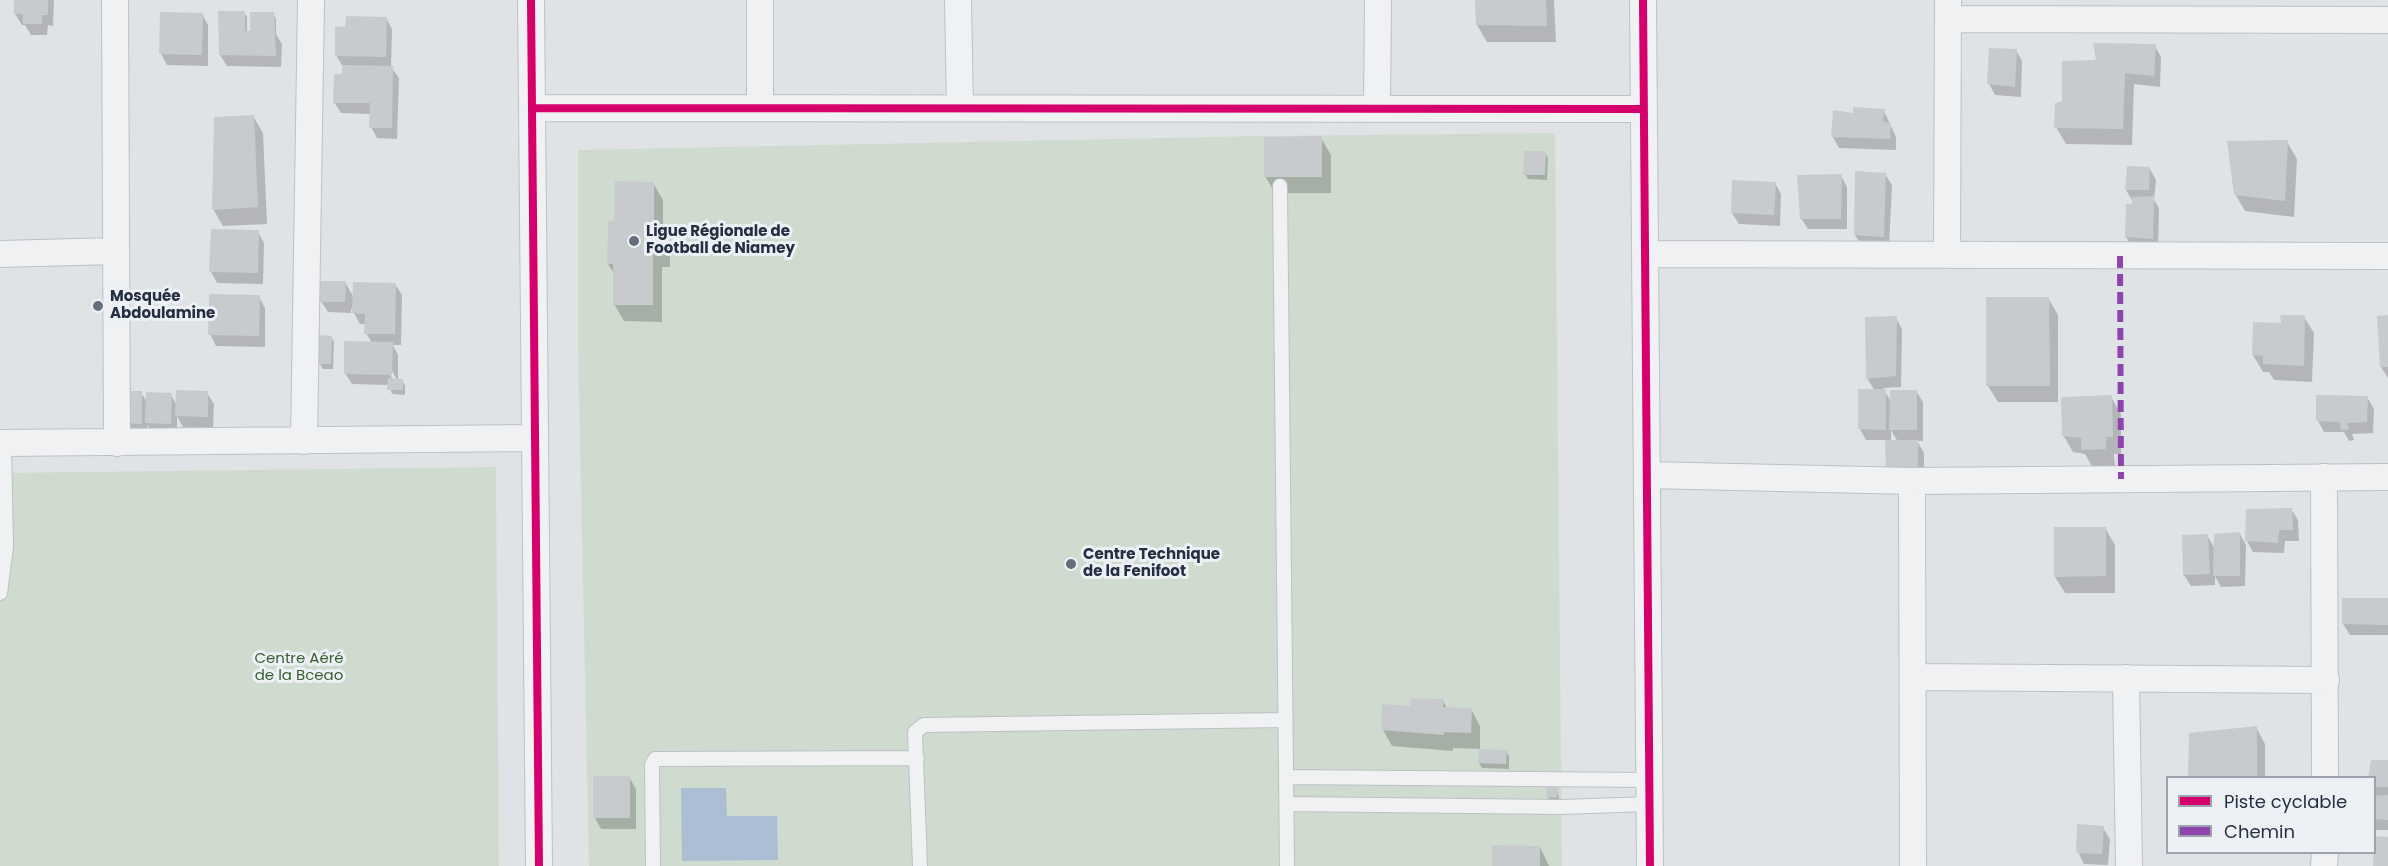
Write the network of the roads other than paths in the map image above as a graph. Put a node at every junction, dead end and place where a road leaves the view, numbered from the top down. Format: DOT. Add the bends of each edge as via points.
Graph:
graph roads {
  1 [pos="115,0"];
  2 [pos="310,0"];
  3 [pos="531,0"];
  4 [pos="760,0"];
  5 [pos="958,0"];
  6 [pos="1378,0"];
  7 [pos="1643,0"];
  8 [pos="1948,10"];
  9 [pos="2388,20"];
  10 [pos="532,108"];
  11 [pos="760,108"];
  12 [pos="960,108"];
  13 [pos="1377,109"];
  14 [pos="1644,109"];
  15 [pos="1280,186"];
  16 [pos="115,251"];
  17 [pos="0,254"];
  18 [pos="1645,254"];
  19 [pos="1947,255"];
  20 [pos="2388,256"];
  21 [pos="535,438"];
  22 [pos="304,441"];
  23 [pos="117,442"];
  24 [pos="2,443"];
  25 [pos="1647,476"];
  26 [pos="2324,477"];
  27 [pos="2388,477"];
  28 [pos="1912,481"];
  29 [pos="0,593"];
  30 [pos="1913,677"];
  31 [pos="2126,678"];
  32 [pos="2326,680"];
  33 [pos="1286,720"];
  34 [pos="917,758"];
  35 [pos="2325,776"];
  36 [pos="1287,777"];
  37 [pos="1650,792"];
  38 [pos="1287,804"];
  39 [pos="539,866"];
  40 [pos="653,866"];
  41 [pos="920,866"];
  42 [pos="1287,866"];
  43 [pos="1650,866"];
  44 [pos="1913,866"];
  45 [pos="2129,866"];
  1 -- 16 [label="street"];
  2 -- 22 [label="street"];
  3 -- 10 [label="street"];
  4 -- 11 [label="street"];
  5 -- 12 [label="street"];
  6 -- 13 [label="street"];
  7 -- 14 [label="street"];
  8 -- 9 [label="street"];
  8 -- 19 [label="street"];
  10 -- 11 [label="street"];
  10 -- 21 [label="street"];
  11 -- 12 [label="street"];
  12 -- 13 [label="street"];
  13 -- 14 [label="street"];
  14 -- 18 [label="street"];
  15 -- 33 [label="lane"];
  16 -- 17 [label="street"];
  16 -- 23 [label="street"];
  18 -- 19 [label="street"];
  18 -- 25 [label="street"];
  19 -- 20 [label="street"];
  21 -- 22 [label="street"];
  21 -- 39 [label="street"];
  22 -- 23 [label="street"];
  23 -- 24 [label="street"];
  24 -- 29 [label="lane" via="6,547"];
  25 -- 28 [label="street"];
  25 -- 37 [label="street"];
  26 -- 27 [label="street"];
  26 -- 28 [label="street"];
  26 -- 32 [label="street"];
  28 -- 30 [label="street"];
  30 -- 31 [label="street"];
  30 -- 44 [label="street"];
  31 -- 32 [label="street"];
  31 -- 45 [label="street"];
  32 -- 35 [label="street"];
  33 -- 34 [label="lane" via="924,725 915,732"];
  33 -- 36 [label="lane"];
  34 -- 40 [label="lane" via="655,759"];
  34 -- 41 [label="lane"];
  36 -- 37 [label="lane"];
  36 -- 38 [label="lane"];
  37 -- 38 [label="lane" via="1562,807"];
  37 -- 43 [label="street"];
  38 -- 42 [label="lane"];
}
